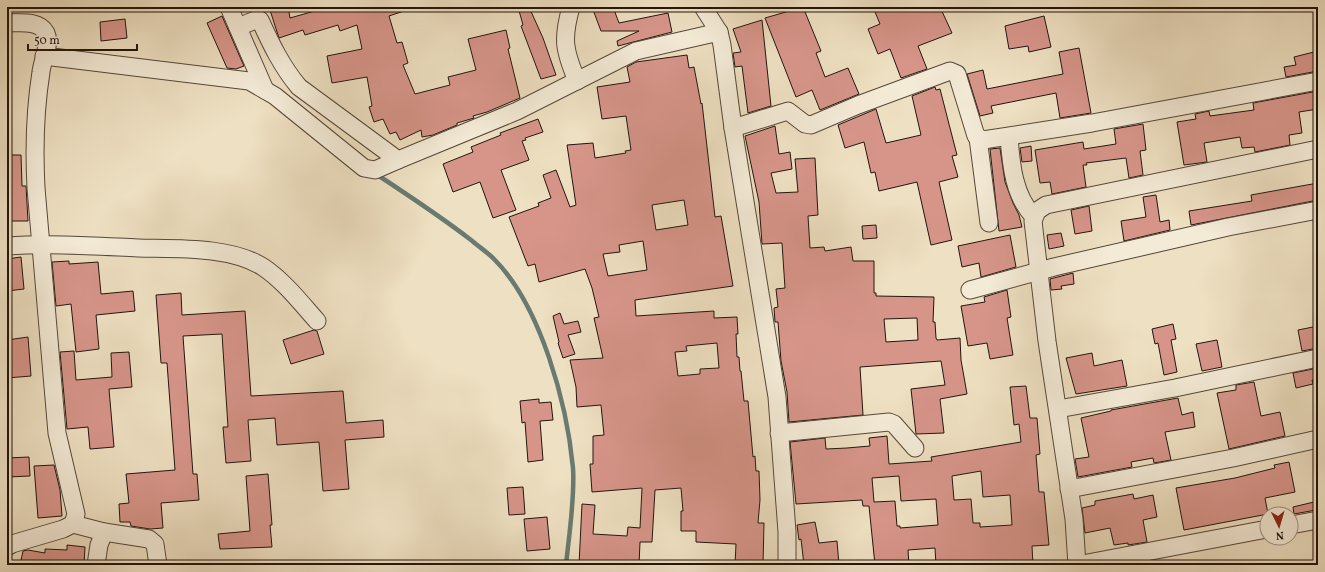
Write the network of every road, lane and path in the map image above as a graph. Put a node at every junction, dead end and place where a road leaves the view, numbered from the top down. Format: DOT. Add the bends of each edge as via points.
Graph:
graph roads {
  1 [pos="229,7"];
  2 [pos="571,7"];
  3 [pos="703,7"];
  4 [pos="7,23"];
  5 [pos="248,23"];
  6 [pos="719,32"];
  7 [pos="44,56"];
  8 [pos="577,81"];
  9 [pos="1318,81"];
  10 [pos="265,90"];
  11 [pos="733,128"];
  12 [pos="1009,137"];
  13 [pos="978,138"];
  14 [pos="1318,149"];
  15 [pos="395,162"];
  16 [pos="1318,210"];
  17 [pos="1034,217"];
  18 [pos="989,223"];
  19 [pos="42,244"];
  20 [pos="7,246"];
  21 [pos="1039,271"];
  22 [pos="970,290"];
  23 [pos="317,321"];
  24 [pos="1318,358"];
  25 [pos="1058,409"];
  26 [pos="779,434"];
  27 [pos="1318,439"];
  28 [pos="915,448"];
  29 [pos="1069,489"];
  30 [pos="1318,520"];
  31 [pos="74,524"];
  32 [pos="1299,524"];
  33 [pos="1259,531"];
  34 [pos="104,532"];
  35 [pos="7,547"];
  36 [pos="96,565"];
  37 [pos="158,565"];
  38 [pos="787,565"];
  39 [pos="1077,565"];
  1 -- 5 [label="street"];
  2 -- 8 [label="street" via="565,36 568,60"];
  3 -- 6 [label="street"];
  4 -- 7 [label="street" via="31,23 43,29 47,38"];
  5 -- 10 [label="street"];
  5 -- 15 [label="street" via="299,87"];
  6 -- 8 [label="street" via="636,51"];
  6 -- 11 [label="street"];
  7 -- 10 [label="street" via="238,79 249,81"];
  7 -- 19 [label="street" via="38,87 35,160"];
  8 -- 15 [label="street" via="517,111"];
  9 -- 12 [label="street"];
  10 -- 15 [label="street" via="364,168 375,170"];
  11 -- 13 [label="street" via="788,111 805,124 811,125 952,71 957,74"];
  11 -- 26 [label="street" via="777,396"];
  12 -- 13 [label="street" via="985,140"];
  12 -- 17 [label="street" via="1011,161 1020,197"];
  13 -- 18 [label="street"];
  14 -- 17 [label="street" via="1046,205 1037,211"];
  16 -- 21 [label="street" via="1228,227"];
  17 -- 21 [label="street"];
  19 -- 20 [label="street"];
  19 -- 23 [label="street" via="207,251 245,259 273,275"];
  19 -- 31 [label="street" via="57,434 76,514"];
  21 -- 22 [label="street"];
  21 -- 25 [label="street"];
  24 -- 25 [label="street" via="1182,387"];
  25 -- 29 [label="street"];
  26 -- 28 [label="street" via="889,422 894,424"];
  26 -- 38 [label="street" via="787,532"];
  27 -- 29 [label="street"];
  29 -- 39 [label="street"];
  30 -- 32 [label="street"];
  31 -- 34 [label="street"];
  31 -- 35 [label="street"];
  33 -- 39 [label="street"];
  34 -- 36 [label="street"];
  34 -- 37 [label="street" via="149,539 155,544"];
}
